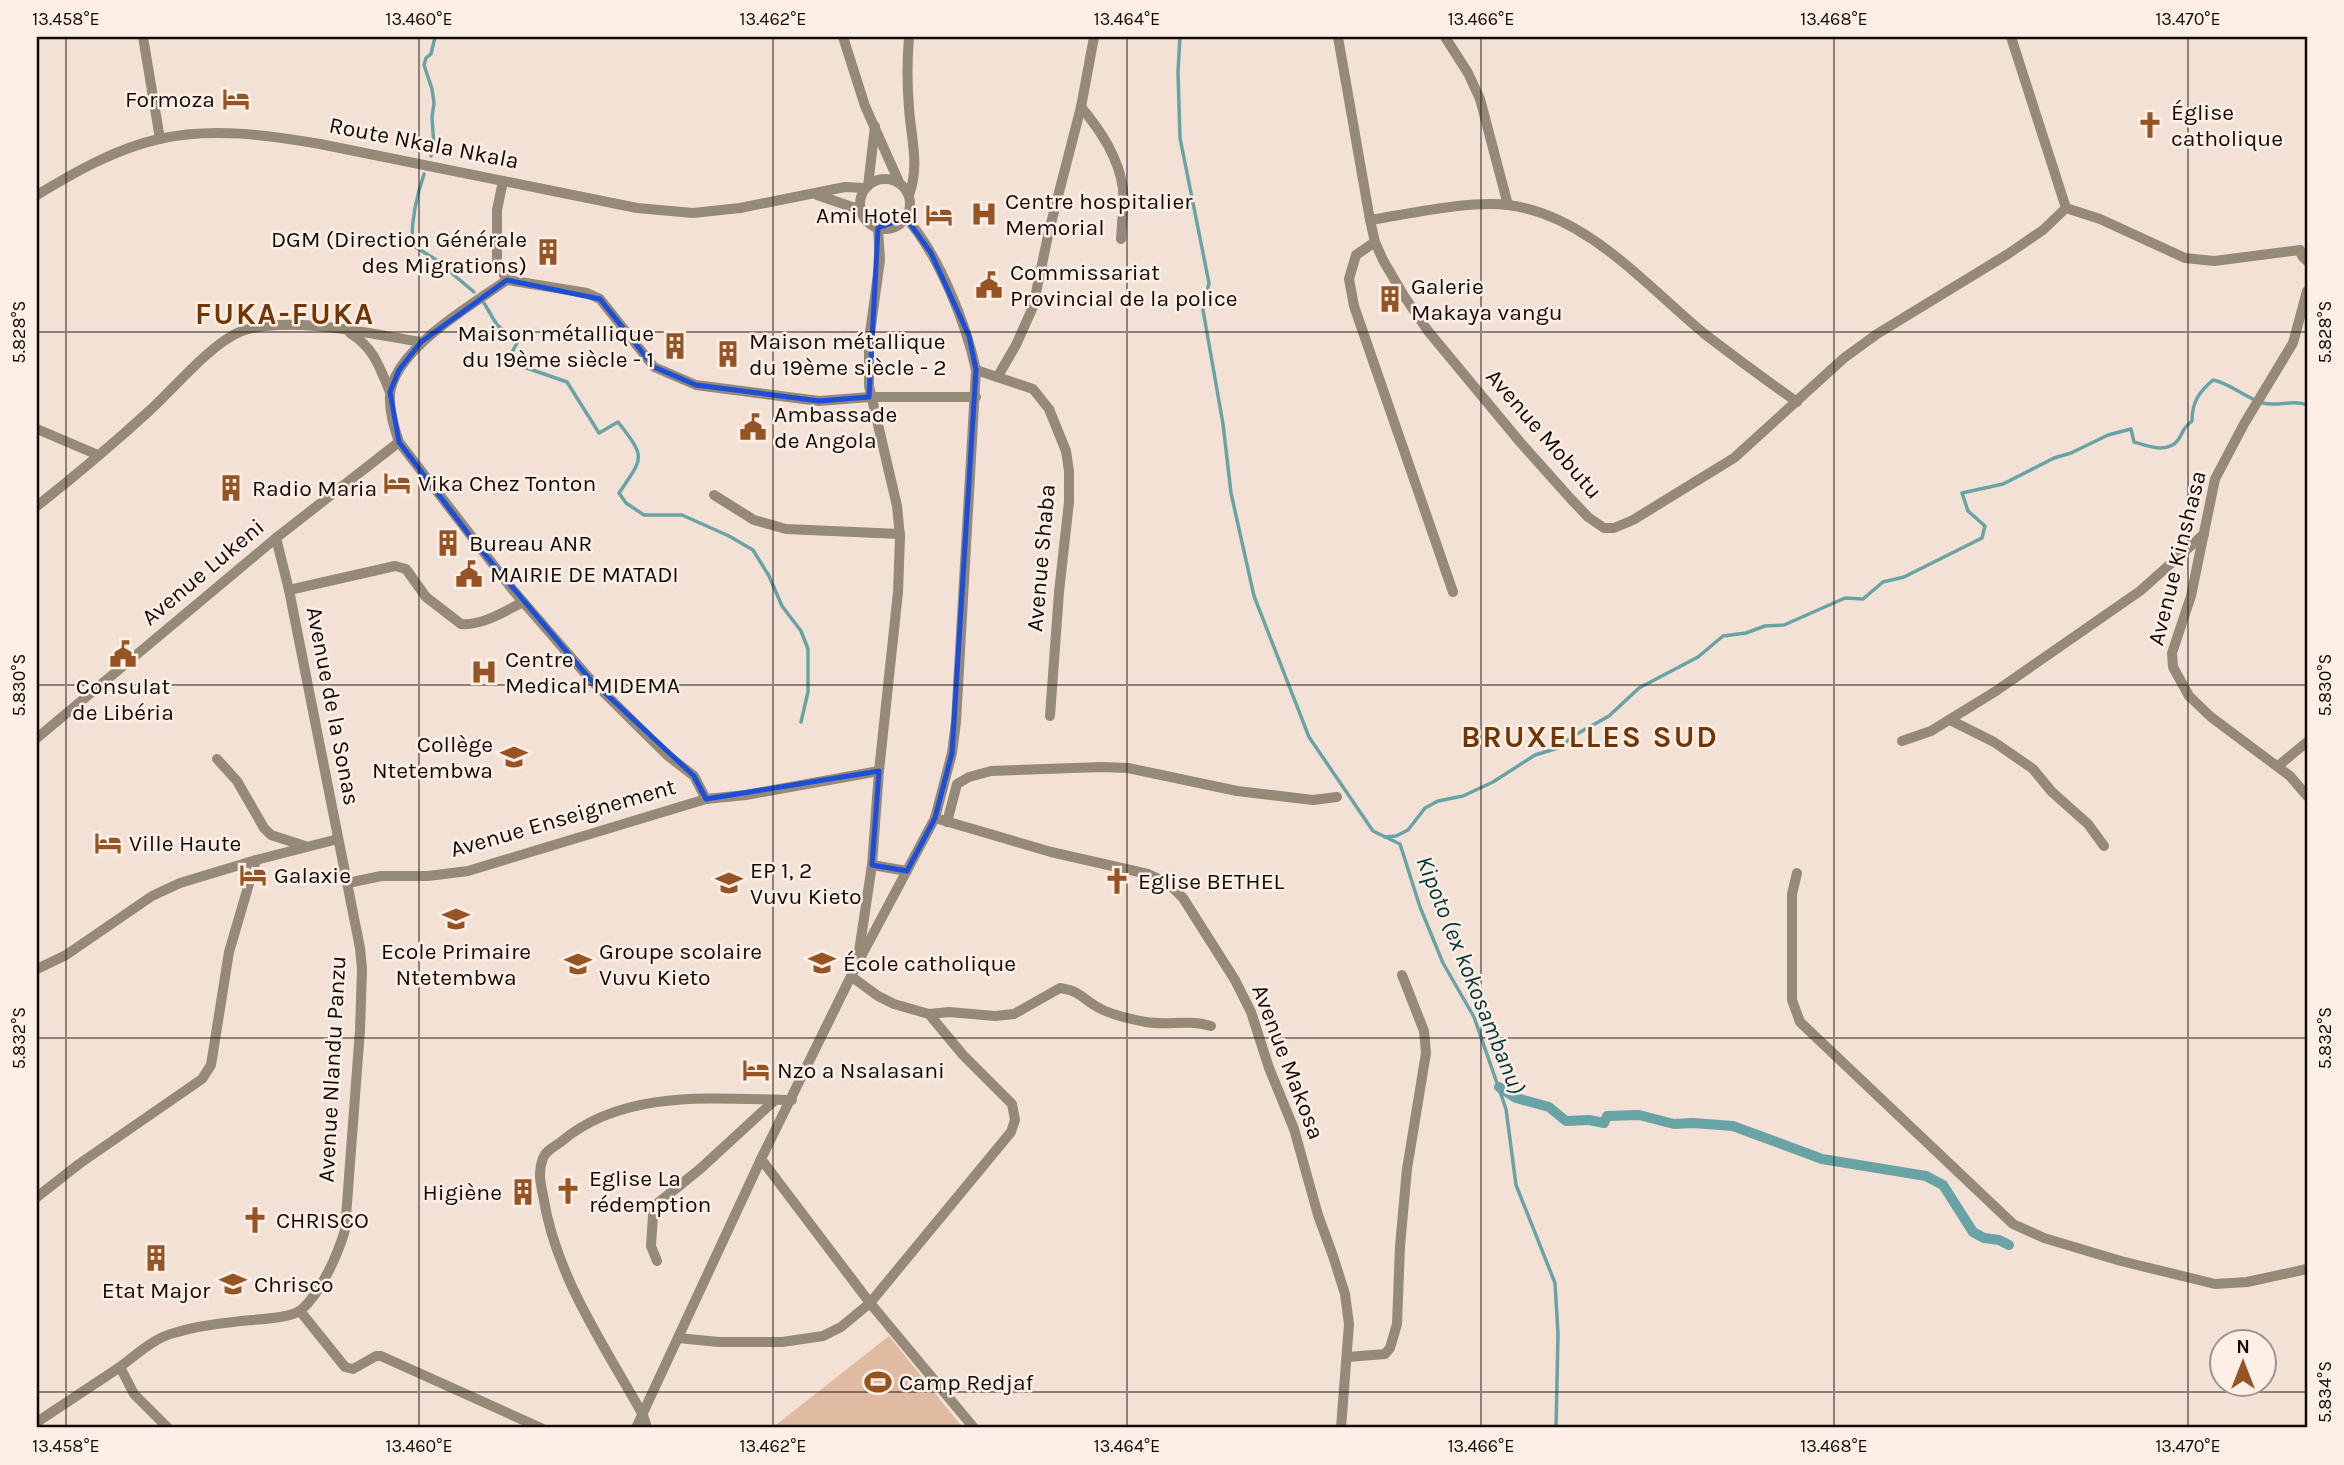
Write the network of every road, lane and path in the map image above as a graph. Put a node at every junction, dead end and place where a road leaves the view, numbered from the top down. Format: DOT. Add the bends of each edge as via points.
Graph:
graph roads {
  1 [pos="143,37"];
  2 [pos="843,37"];
  3 [pos="909,37"];
  4 [pos="1094,37"];
  5 [pos="1338,37"];
  6 [pos="1445,37"];
  7 [pos="2011,37"];
  8 [pos="1081,107"];
  9 [pos="875,126"];
  10 [pos="160,139"];
  11 [pos="503,181"];
  12 [pos="899,182"];
  13 [pos="867,187"];
  14 [pos="814,194"];
  15 [pos="37,195"];
  16 [pos="909,195"];
  17 [pos="1508,205"];
  18 [pos="2066,208"];
  19 [pos="861,210"];
  20 [pos="906,218"];
  21 [pos="1370,220"];
  22 [pos="878,228"];
  23 [pos="1121,239"];
  24 [pos="1375,242"];
  25 [pos="2304,245"];
  26 [pos="2307,261"];
  27 [pos="507,280"];
  28 [pos="2307,291"];
  29 [pos="347,331"];
  30 [pos="421,342"];
  31 [pos="976,370"];
  32 [pos="998,376"];
  33 [pos="390,392"];
  34 [pos="870,397"];
  35 [pos="976,397"];
  36 [pos="1797,402"];
  37 [pos="37,429"];
  38 [pos="399,442"];
  39 [pos="98,455"];
  40 [pos="713,495"];
  41 [pos="37,506"];
  42 [pos="900,534"];
  43 [pos="2204,534"];
  44 [pos="276,538"];
  45 [pos="289,590"];
  46 [pos="1453,593"];
  47 [pos="523,602"];
  48 [pos="1050,716"];
  49 [pos="1950,720"];
  50 [pos="37,738"];
  51 [pos="1902,740"];
  52 [pos="2307,742"];
  53 [pos="217,759"];
  54 [pos="2278,766"];
  55 [pos="878,771"];
  56 [pos="2307,796"];
  57 [pos="1337,797"];
  58 [pos="706,799"];
  59 [pos="935,818"];
  60 [pos="947,822"];
  61 [pos="338,839"];
  62 [pos="305,846"];
  63 [pos="2104,846"];
  64 [pos="256,860"];
  65 [pos="872,865"];
  66 [pos="907,871"];
  67 [pos="1797,873"];
  68 [pos="348,883"];
  69 [pos="857,964"];
  70 [pos="37,969"];
  71 [pos="1402,975"];
  72 [pos="852,977"];
  73 [pos="929,1014"];
  74 [pos="1212,1026"];
  75 [pos="775,1100"];
  76 [pos="792,1100"];
  77 [pos="761,1159"];
  78 [pos="37,1197"];
  79 [pos="657,1261"];
  80 [pos="2307,1269"];
  81 [pos="870,1303"];
  82 [pos="300,1311"];
  83 [pos="678,1338"];
  84 [pos="1348,1357"];
  85 [pos="120,1367"];
  86 [pos="643,1415"];
  87 [pos="37,1422"];
  88 [pos="167,1428"];
  89 [pos="541,1428"];
  90 [pos="636,1428"];
  91 [pos="647,1428"];
  92 [pos="974,1428"];
  93 [pos="1341,1428"];
  1 -- 10 [label="street"];
  2 -- 9 [label="street" via="864,106"];
  3 -- 16 [label="street" via="915,175"];
  4 -- 8 [label="street"];
  5 -- 21 [label="street, Avenue Mobutu"];
  6 -- 17 [label="street" via="1480,99"];
  7 -- 18 [label="street"];
  8 -- 23 [label="street" via="1106,140 1117,166 1123,190"];
  8 -- 32 [label="street" via="1033,307"];
  9 -- 12 [label="street"];
  9 -- 13 [label="street"];
  10 -- 11 [label="street, Route Nkala Nkala" via="218,133 271,136"];
  10 -- 15 [label="street, Route Nkala Nkala" via="111,155"];
  11 -- 14 [label="street, Route Nkala Nkala" via="637,208 693,213"];
  11 -- 27 [label="street" via="497,211 497,263"];
  12 -- 13 [label="street" via="883,179"];
  12 -- 16 [label="street"];
  13 -- 14 [label="street, Route Nkala Nkala"];
  13 -- 19 [label="street"];
  14 -- 19 [label="street"];
  16 -- 20 [label="street"];
  17 -- 21 [label="street"];
  17 -- 36 [label="street" via="1580,229 1704,333"];
  18 -- 25 [label="street" via="2185,258 2214,261"];
  18 -- 36 [label="street, Avenue Mobutu" via="2008,254 1877,334"];
  19 -- 22 [label="street"];
  20 -- 22 [label="street" via="888,229"];
  20 -- 31 [label="street" via="931,253 969,336"];
  21 -- 24 [label="street, Avenue Mobutu"];
  22 -- 34 [label="street" via="880,260 868,361"];
  24 -- 36 [label="street, Avenue Mobutu" via="1428,331 1570,498 1604,528 1633,520 1734,458"];
  24 -- 46 [label="street" via="1356,255 1349,279 1354,306"];
  25 -- 26 [label="street" via="2302,256"];
  27 -- 30 [label="street"];
  27 -- 34 [label="street" via="600,299 654,367 696,385 820,401"];
  28 -- 43 [label="street, Avenue Kinshasa" via="2293,343 2216,479"];
  29 -- 30 [label="street"];
  29 -- 33 [label="street" via="366,343"];
  29 -- 39 [label="street" via="270,326 225,339"];
  30 -- 33 [label="street" via="399,370"];
  31 -- 32 [label="street, Avenue Shaba"];
  31 -- 35 [label="street"];
  32 -- 48 [label="street, Avenue Shaba" via="1033,389 1041,397 1063,441 1069,471"];
  33 -- 38 [label="street"];
  34 -- 35 [label="street"];
  34 -- 42 [label="street"];
  35 -- 59 [label="street" via="956,722"];
  37 -- 39 [label="street"];
  38 -- 44 [label="street, Avenue Lukeni"];
  38 -- 47 [label="street"];
  39 -- 41 [label="street"];
  40 -- 42 [label="street" via="754,520 786,529"];
  42 -- 55 [label="street"];
  43 -- 49 [label="street" via="2140,591"];
  43 -- 54 [label="street, Avenue Kinshasa" via="2191,596 2172,653 2173,667 2189,696 2211,717"];
  44 -- 45 [label="street, Avenue de la Sonas"];
  44 -- 50 [label="street, Avenue Lukeni"];
  45 -- 47 [label="street" via="396,566 406,569 426,597 461,624 492,617"];
  45 -- 61 [label="street, Avenue de la Sonas"];
  47 -- 58 [label="street" via="589,678 694,776"];
  49 -- 51 [label="street"];
  49 -- 63 [label="street" via="2033,769"];
  52 -- 54 [label="street"];
  53 -- 62 [label="street" via="237,781 271,835"];
  54 -- 56 [label="street, Avenue Kinshasa"];
  55 -- 58 [label="street, Avenue Enseignement"];
  55 -- 65 [label="street"];
  57 -- 60 [label="street" via="1313,800 1237,791 1128,768 991,771 957,784"];
  58 -- 68 [label="street, Avenue Enseignement" via="468,871 381,876"];
  59 -- 60 [label="street, Avenue Makosa"];
  59 -- 66 [label="street"];
  60 -- 84 [label="street, Avenue Makosa" via="1051,852 1148,873 1183,898 1251,1012 1294,1129 1345,1294"];
  61 -- 62 [label="street"];
  61 -- 68 [label="street, Avenue de la Sonas"];
  62 -- 64 [label="street"];
  64 -- 70 [label="street" via="152,896 66,955"];
  64 -- 78 [label="street" via="229,952 211,1065 202,1079"];
  65 -- 66 [label="street"];
  65 -- 69 [label="street"];
  66 -- 69 [label="street"];
  67 -- 80 [label="street" via="1792,894 1792,1000 1800,1022 2013,1224 2121,1261 2215,1284"];
  68 -- 82 [label="street, Avenue Nlandu Panzu" via="362,969 345,1230 338,1255"];
  69 -- 72 [label="street"];
  71 -- 84 [label="street" via="1424,1031 1426,1053 1407,1169 1397,1324 1385,1354"];
  72 -- 73 [label="street" via="894,1004"];
  72 -- 76 [label="street"];
  73 -- 74 [label="street" via="1014,1014 1060,989 1081,994 1108,1012 1146,1022 1195,1021"];
  73 -- 81 [label="street" via="1004,1094 1015,1120 1011,1132"];
  75 -- 76 [label="street"];
  75 -- 79 [label="street" via="658,1203 651,1246"];
  75 -- 86 [label="street" via="682,1098 646,1104 573,1131 544,1154 539,1172 547,1221 560,1259"];
  76 -- 77 [label="street"];
  77 -- 81 [label="street"];
  77 -- 83 [label="street"];
  81 -- 83 [label="street" via="823,1336 782,1342"];
  81 -- 92 [label="street"];
  82 -- 85 [label="street" via="174,1333"];
  82 -- 89 [label="street" via="345,1367 353,1369 381,1356"];
  83 -- 86 [label="street"];
  84 -- 93 [label="street, Avenue Makosa"];
  85 -- 87 [label="street"];
  85 -- 88 [label="street" via="134,1394"];
  86 -- 90 [label="street"];
  86 -- 91 [label="street"];
}
